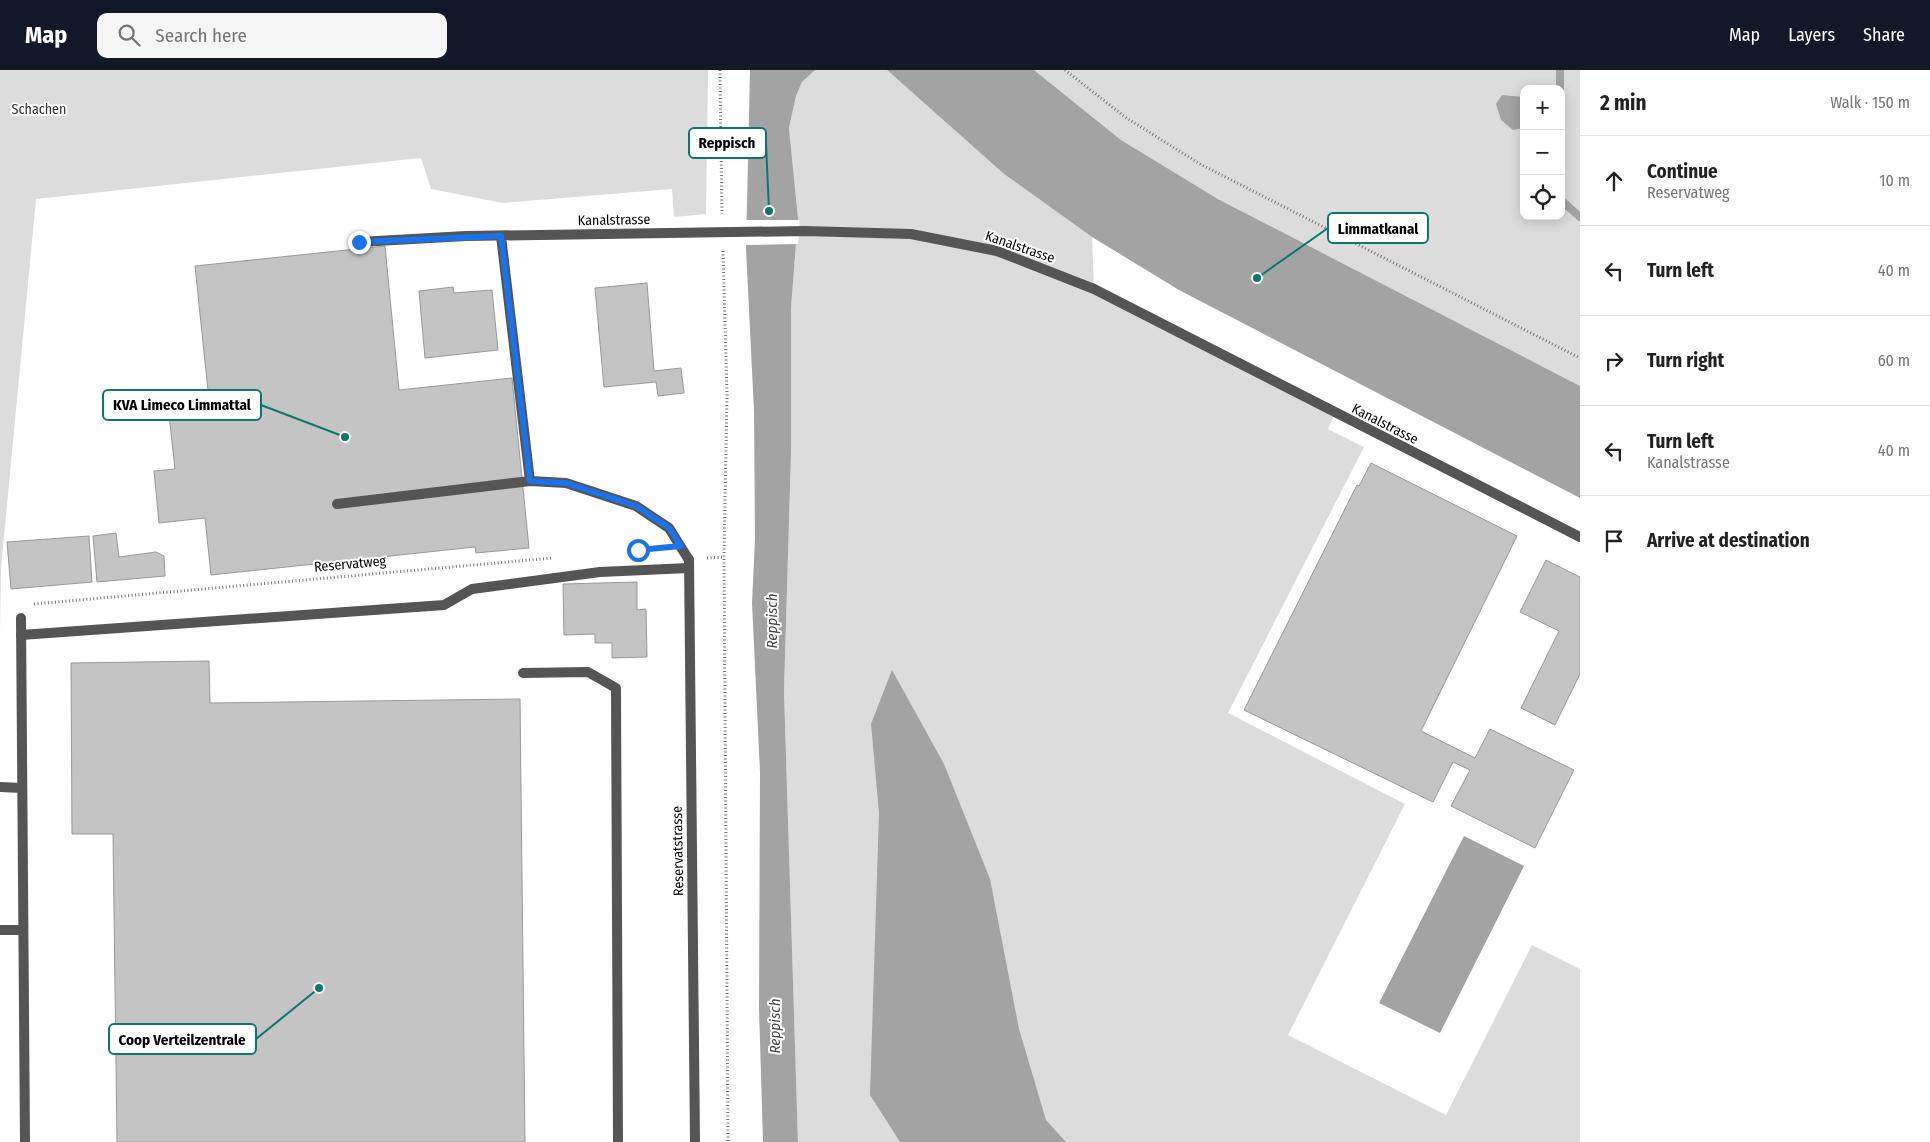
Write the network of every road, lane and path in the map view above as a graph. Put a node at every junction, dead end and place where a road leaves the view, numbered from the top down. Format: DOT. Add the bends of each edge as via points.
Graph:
graph roads {
  1 [pos="720,70"];
  2 [pos="1065,70"];
  3 [pos="728,231"];
  4 [pos="501,236"];
  5 [pos="359,242"];
  6 [pos="1580,358"];
  7 [pos="530,481"];
  8 [pos="337,504"];
  9 [pos="1580,537"];
  10 [pos="681,546"];
  11 [pos="638,550"];
  12 [pos="558,557"];
  13 [pos="689,564"];
  14 [pos="31,604"];
  15 [pos="21,618"];
  16 [pos="21,634"];
  17 [pos="523,673"];
  18 [pos="0,787"];
  19 [pos="22,788"];
  20 [pos="0,930"];
  21 [pos="23,930"];
  22 [pos="25,1142"];
  23 [pos="618,1142"];
  24 [pos="695,1142"];
  25 [pos="728,1142"];
  1 -- 3 [label="path"];
  2 -- 6 [label="path" via="1125,116 1200,164"];
  3 -- 4 [label="street, Kanalstrasse"];
  3 -- 9 [label="street, Kanalstrasse" via="911,234 997,251 1085,285"];
  3 -- 25 [label="path" via="724,556"];
  4 -- 5 [label="street, Kanalstrasse"];
  4 -- 7 [label="street"];
  7 -- 8 [label="street"];
  7 -- 10 [label="street" via="566,483 636,506 669,528"];
  10 -- 11 [label="path"];
  10 -- 13 [label="street"];
  12 -- 14 [label="path, Reservatweg"];
  13 -- 16 [label="street" via="472,589 444,605"];
  13 -- 24 [label="street, Reservatstrasse"];
  15 -- 16 [label="street"];
  16 -- 19 [label="street"];
  17 -- 23 [label="street" via="588,672 616,688"];
  18 -- 19 [label="street"];
  19 -- 21 [label="street"];
  20 -- 21 [label="street"];
  21 -- 22 [label="street"];
}
